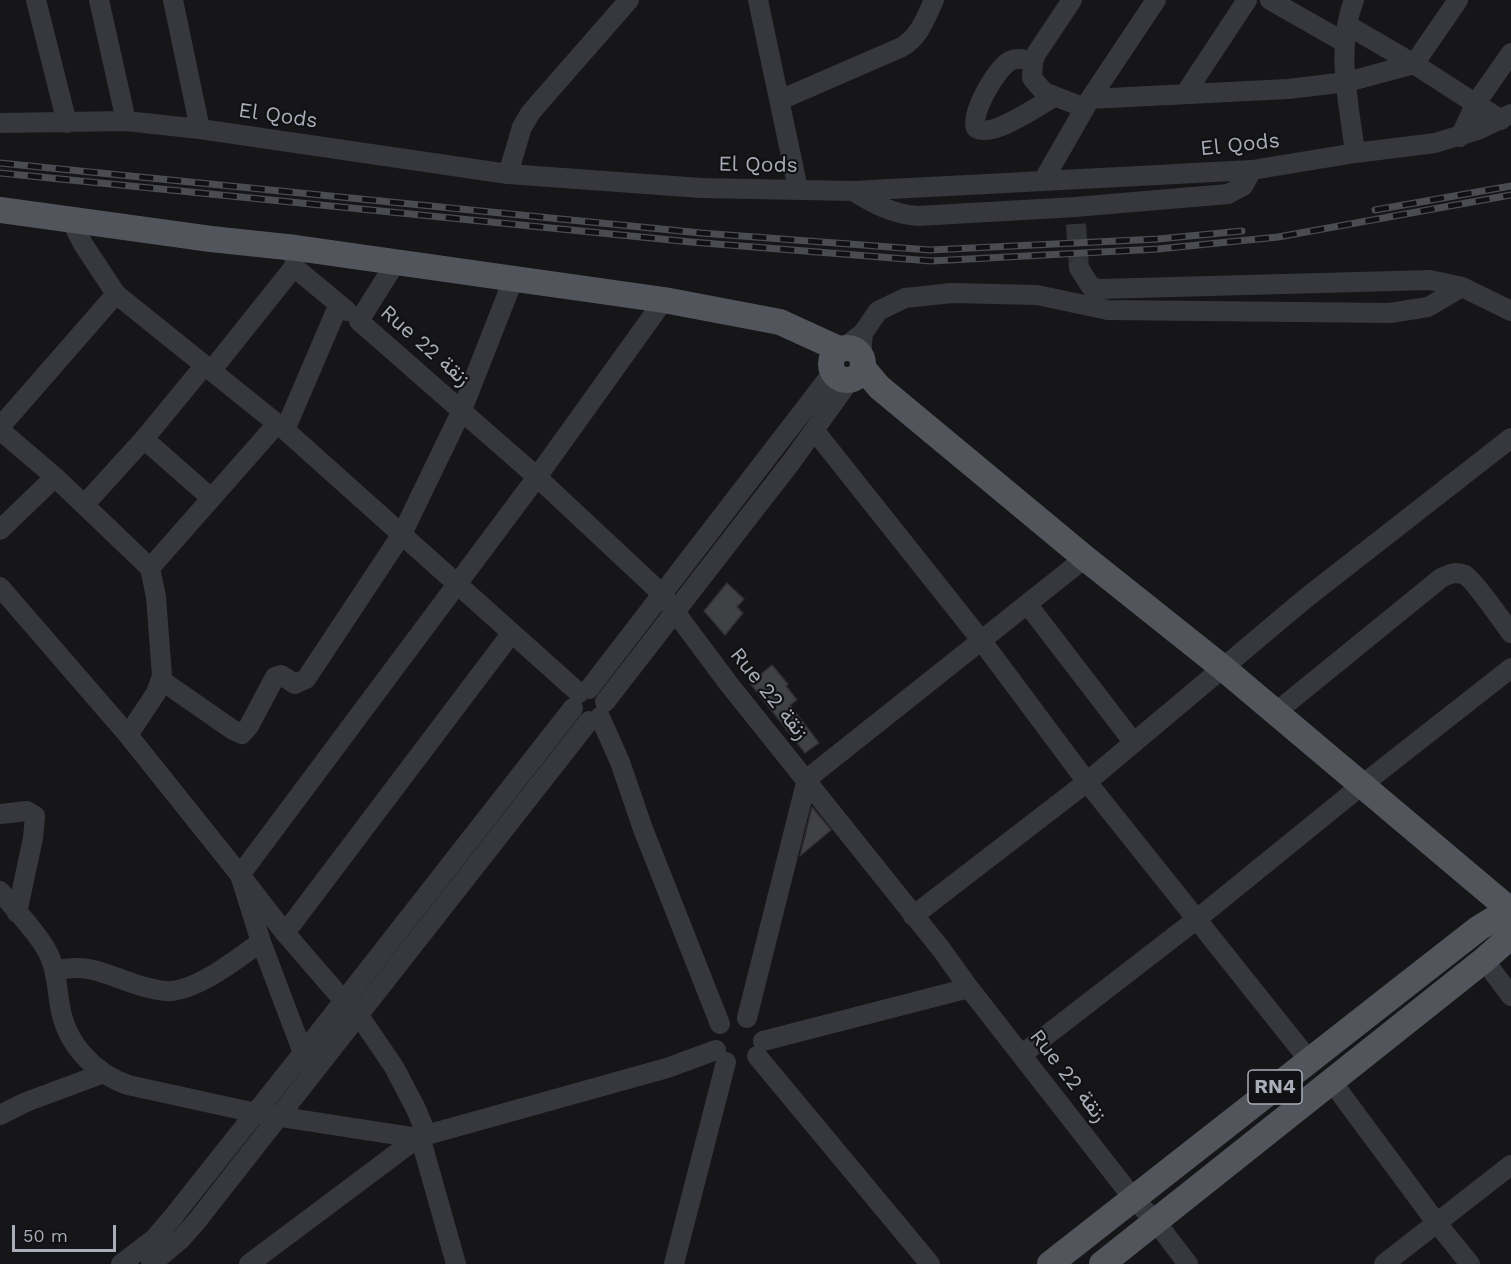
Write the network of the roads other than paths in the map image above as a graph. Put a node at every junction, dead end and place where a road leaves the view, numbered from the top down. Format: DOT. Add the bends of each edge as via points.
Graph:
graph roads {
  1 [pos="36,0"];
  2 [pos="99,0"];
  3 [pos="173,0"];
  4 [pos="629,0"];
  5 [pos="758,0"];
  6 [pos="934,0"];
  7 [pos="1072,0"];
  8 [pos="1156,0"];
  9 [pos="1247,0"];
  10 [pos="1270,0"];
  11 [pos="1354,0"];
  12 [pos="1456,1"];
  13 [pos="1345,34"];
  14 [pos="1511,53"];
  15 [pos="1033,62"];
  16 [pos="1414,64"];
  17 [pos="1347,82"];
  18 [pos="1185,94"];
  19 [pos="1053,97"];
  20 [pos="780,100"];
  21 [pos="1088,103"];
  22 [pos="1476,103"];
  23 [pos="1506,117"];
  24 [pos="126,121"];
  25 [pos="0,123"];
  26 [pos="67,123"];
  27 [pos="200,129"];
  28 [pos="1460,137"];
  29 [pos="1355,153"];
  30 [pos="1252,170"];
  31 [pos="508,174"];
  32 [pos="1043,181"];
  33 [pos="798,189"];
  34 [pos="853,191"];
  35 [pos="0,210"];
  36 [pos="70,219"];
  37 [pos="295,258"];
  38 [pos="396,262"];
  39 [pos="1079,268"];
  40 [pos="513,280"];
  41 [pos="1462,286"];
  42 [pos="116,294"];
  43 [pos="664,300"];
  44 [pos="339,304"];
  45 [pos="1511,311"];
  46 [pos="359,321"];
  47 [pos="852,363"];
  48 [pos="207,368"];
  49 [pos="462,410"];
  50 [pos="280,427"];
  51 [pos="0,428"];
  52 [pos="814,430"];
  53 [pos="1511,438"];
  54 [pos="144,439"];
  55 [pos="55,477"];
  56 [pos="537,477"];
  57 [pos="211,498"];
  58 [pos="85,504"];
  59 [pos="0,530"];
  60 [pos="402,534"];
  61 [pos="1085,558"];
  62 [pos="150,568"];
  63 [pos="457,583"];
  64 [pos="0,587"];
  65 [pos="661,593"];
  66 [pos="1028,605"];
  67 [pos="675,612"];
  68 [pos="1511,633"];
  69 [pos="511,634"];
  70 [pos="981,640"];
  71 [pos="1223,668"];
  72 [pos="1511,668"];
  73 [pos="161,680"];
  74 [pos="580,697"];
  75 [pos="1275,713"];
  76 [pos="598,714"];
  77 [pos="128,735"];
  78 [pos="1134,743"];
  79 [pos="807,779"];
  80 [pos="1087,782"];
  81 [pos="1362,785"];
  82 [pos="0,814"];
  83 [pos="240,875"];
  84 [pos="0,891"];
  85 [pos="1508,911"];
  86 [pos="17,913"];
  87 [pos="914,916"];
  88 [pos="1197,919"];
  89 [pos="285,933"];
  90 [pos="261,942"];
  91 [pos="1484,960"];
  92 [pos="55,971"];
  93 [pos="969,988"];
  94 [pos="1511,996"];
  95 [pos="343,1000"];
  96 [pos="358,1014"];
  97 [pos="747,1018"];
  98 [pos="720,1024"];
  99 [pos="760,1048"];
  100 [pos="303,1053"];
  101 [pos="1021,1055"];
  102 [pos="721,1056"];
  103 [pos="1309,1060"];
  104 [pos="104,1073"];
  105 [pos="1332,1082"];
  106 [pos="256,1113"];
  107 [pos="0,1114"];
  108 [pos="281,1115"];
  109 [pos="420,1138"];
  110 [pos="1511,1164"];
  111 [pos="1133,1198"];
  112 [pos="1155,1222"];
  113 [pos="1436,1222"];
  114 [pos="121,1264"];
  115 [pos="151,1264"];
  116 [pos="249,1264"];
  117 [pos="456,1264"];
  118 [pos="674,1264"];
  119 [pos="930,1264"];
  120 [pos="1050,1264"];
  121 [pos="1102,1264"];
  122 [pos="1188,1264"];
  123 [pos="1384,1264"];
  124 [pos="1470,1264"];
  1 -- 26 [label="street"];
  2 -- 24 [label="street"];
  3 -- 27 [label="street"];
  4 -- 31 [label="street" via="531,112 522,127"];
  5 -- 20 [label="street"];
  6 -- 20 [label="street" via="921,29 908,44"];
  7 -- 15 [label="street"];
  8 -- 21 [label="street"];
  9 -- 18 [label="street"];
  10 -- 13 [label="street"];
  11 -- 13 [label="street"];
  12 -- 16 [label="street"];
  13 -- 16 [label="street"];
  13 -- 17 [label="street"];
  14 -- 22 [label="street"];
  15 -- 19 [label="street" via="1032,78"];
  15 -- 19 [label="street" via="1017,59 1004,66 974,117 975,128 985,131 1009,123"];
  16 -- 17 [label="street"];
  16 -- 22 [label="street"];
  17 -- 18 [label="street"];
  17 -- 29 [label="street"];
  18 -- 21 [label="street"];
  19 -- 21 [label="street"];
  20 -- 33 [label="street"];
  21 -- 32 [label="street"];
  22 -- 23 [label="street"];
  22 -- 28 [label="street"];
  23 -- 28 [label="street, El Qods"];
  24 -- 26 [label="street, El Qods"];
  24 -- 27 [label="street, El Qods"];
  25 -- 26 [label="street, El Qods"];
  27 -- 31 [label="street, El Qods"];
  28 -- 29 [label="street, El Qods"];
  29 -- 30 [label="street, El Qods"];
  30 -- 32 [label="street, El Qods"];
  30 -- 34 [label="street" via="1243,186 1228,194 1075,215 908,215 888,210"];
  31 -- 33 [label="street, El Qods" via="701,188"];
  32 -- 34 [label="street, El Qods"];
  33 -- 34 [label="street, El Qods"];
  35 -- 36 [label="main road"];
  36 -- 37 [label="main road" via="211,239"];
  36 -- 42 [label="street"];
  37 -- 38 [label="main road"];
  37 -- 44 [label="street"];
  37 -- 48 [label="street"];
  38 -- 40 [label="main road"];
  38 -- 46 [label="street, Rue 22 زنقة"];
  39 -- 41 [label="street" via="1091,286 1100,289 1430,280"];
  40 -- 43 [label="main road"];
  40 -- 49 [label="street"];
  41 -- 45 [label="street"];
  41 -- 47 [label="street" via="1428,307 1390,313 1108,310 1037,295 952,293 905,298 878,311"];
  42 -- 48 [label="street"];
  42 -- 51 [label="street"];
  43 -- 47 [label="main road" via="780,322"];
  43 -- 56 [label="street"];
  44 -- 46 [label="street"];
  44 -- 50 [label="street"];
  46 -- 49 [label="street, Rue 22 زنقة"];
  47 -- 52 [label="street"];
  47 -- 61 [label="main road"];
  47 -- 65 [label="street"];
  48 -- 50 [label="street"];
  48 -- 54 [label="street"];
  49 -- 56 [label="street, Rue 22 زنقة"];
  49 -- 60 [label="street"];
  50 -- 57 [label="street"];
  50 -- 60 [label="street"];
  51 -- 55 [label="street"];
  52 -- 67 [label="street"];
  52 -- 70 [label="street"];
  53 -- 71 [label="street"];
  54 -- 57 [label="street"];
  54 -- 58 [label="street"];
  55 -- 58 [label="street"];
  55 -- 59 [label="street"];
  56 -- 63 [label="street"];
  56 -- 65 [label="street, Rue 22 زنقة"];
  57 -- 62 [label="street"];
  58 -- 62 [label="street"];
  60 -- 63 [label="street"];
  60 -- 73 [label="street" via="306,679 295,684 281,675 275,677 242,734"];
  61 -- 66 [label="street"];
  61 -- 71 [label="main road"];
  62 -- 73 [label="street" via="156,597"];
  63 -- 69 [label="street"];
  63 -- 83 [label="street"];
  64 -- 77 [label="street"];
  65 -- 67 [label="street, Rue 22 زنقة"];
  65 -- 74 [label="street"];
  66 -- 70 [label="street"];
  66 -- 78 [label="street"];
  67 -- 76 [label="street"];
  67 -- 79 [label="street, Rue 22 زنقة"];
  68 -- 75 [label="street" via="1468,577 1449,574"];
  69 -- 74 [label="street"];
  69 -- 89 [label="street"];
  70 -- 79 [label="street"];
  70 -- 80 [label="street"];
  71 -- 75 [label="main road"];
  71 -- 78 [label="street"];
  72 -- 81 [label="street"];
  73 -- 77 [label="street"];
  74 -- 76 [label="street" via="579,717"];
  74 -- 76 [label="street" via="599,693"];
  74 -- 95 [label="street"];
  75 -- 81 [label="main road"];
  76 -- 96 [label="street"];
  76 -- 98 [label="street"];
  77 -- 83 [label="street"];
  78 -- 80 [label="street"];
  79 -- 87 [label="street, Rue 22 زنقة"];
  79 -- 97 [label="street"];
  80 -- 87 [label="street"];
  80 -- 88 [label="street"];
  81 -- 85 [label="main road"];
  81 -- 88 [label="street"];
  82 -- 86 [label="street" via="27,811 35,816"];
  83 -- 89 [label="street"];
  83 -- 90 [label="street"];
  84 -- 86 [label="street"];
  85 -- 91 [label="main road, RN4"];
  85 -- 103 [label="main road, RN4" via="1479,928"];
  86 -- 92 [label="street" via="43,944"];
  87 -- 93 [label="street, Rue 22 زنقة"];
  88 -- 101 [label="street"];
  88 -- 103 [label="street"];
  89 -- 95 [label="street"];
  90 -- 92 [label="street" via="213,974 170,992 80,966"];
  90 -- 100 [label="street"];
  91 -- 94 [label="street"];
  91 -- 105 [label="main road, RN4"];
  92 -- 104 [label="street" via="67,1031 80,1052"];
  93 -- 99 [label="street"];
  93 -- 101 [label="street, Rue 22 زنقة"];
  95 -- 96 [label="street"];
  95 -- 100 [label="street"];
  96 -- 108 [label="street"];
  96 -- 109 [label="street" via="394,1067 416,1109"];
  97 -- 98 [label="street" via="732,1017"];
  97 -- 99 [label="street" via="758,1026"];
  98 -- 102 [label="street" via="714,1037"];
  99 -- 102 [label="street" via="751,1062 743,1064"];
  99 -- 119 [label="street"];
  100 -- 106 [label="street"];
  101 -- 111 [label="street, Rue 22 زنقة"];
  102 -- 109 [label="street"];
  102 -- 118 [label="street"];
  103 -- 111 [label="main road, RN4"];
  104 -- 106 [label="street" via="128,1086"];
  104 -- 107 [label="street"];
  105 -- 112 [label="main road, RN4"];
  105 -- 113 [label="street"];
  106 -- 108 [label="street"];
  106 -- 114 [label="street" via="154,1239"];
  108 -- 109 [label="street"];
  108 -- 115 [label="street" via="196,1222"];
  109 -- 116 [label="street"];
  109 -- 117 [label="street"];
  110 -- 113 [label="street"];
  111 -- 112 [label="street, Rue 22 زنقة"];
  111 -- 120 [label="main road, RN4"];
  112 -- 121 [label="main road, RN4"];
  112 -- 122 [label="street, Rue 22 زنقة"];
  113 -- 123 [label="street"];
  113 -- 124 [label="street"];
}
